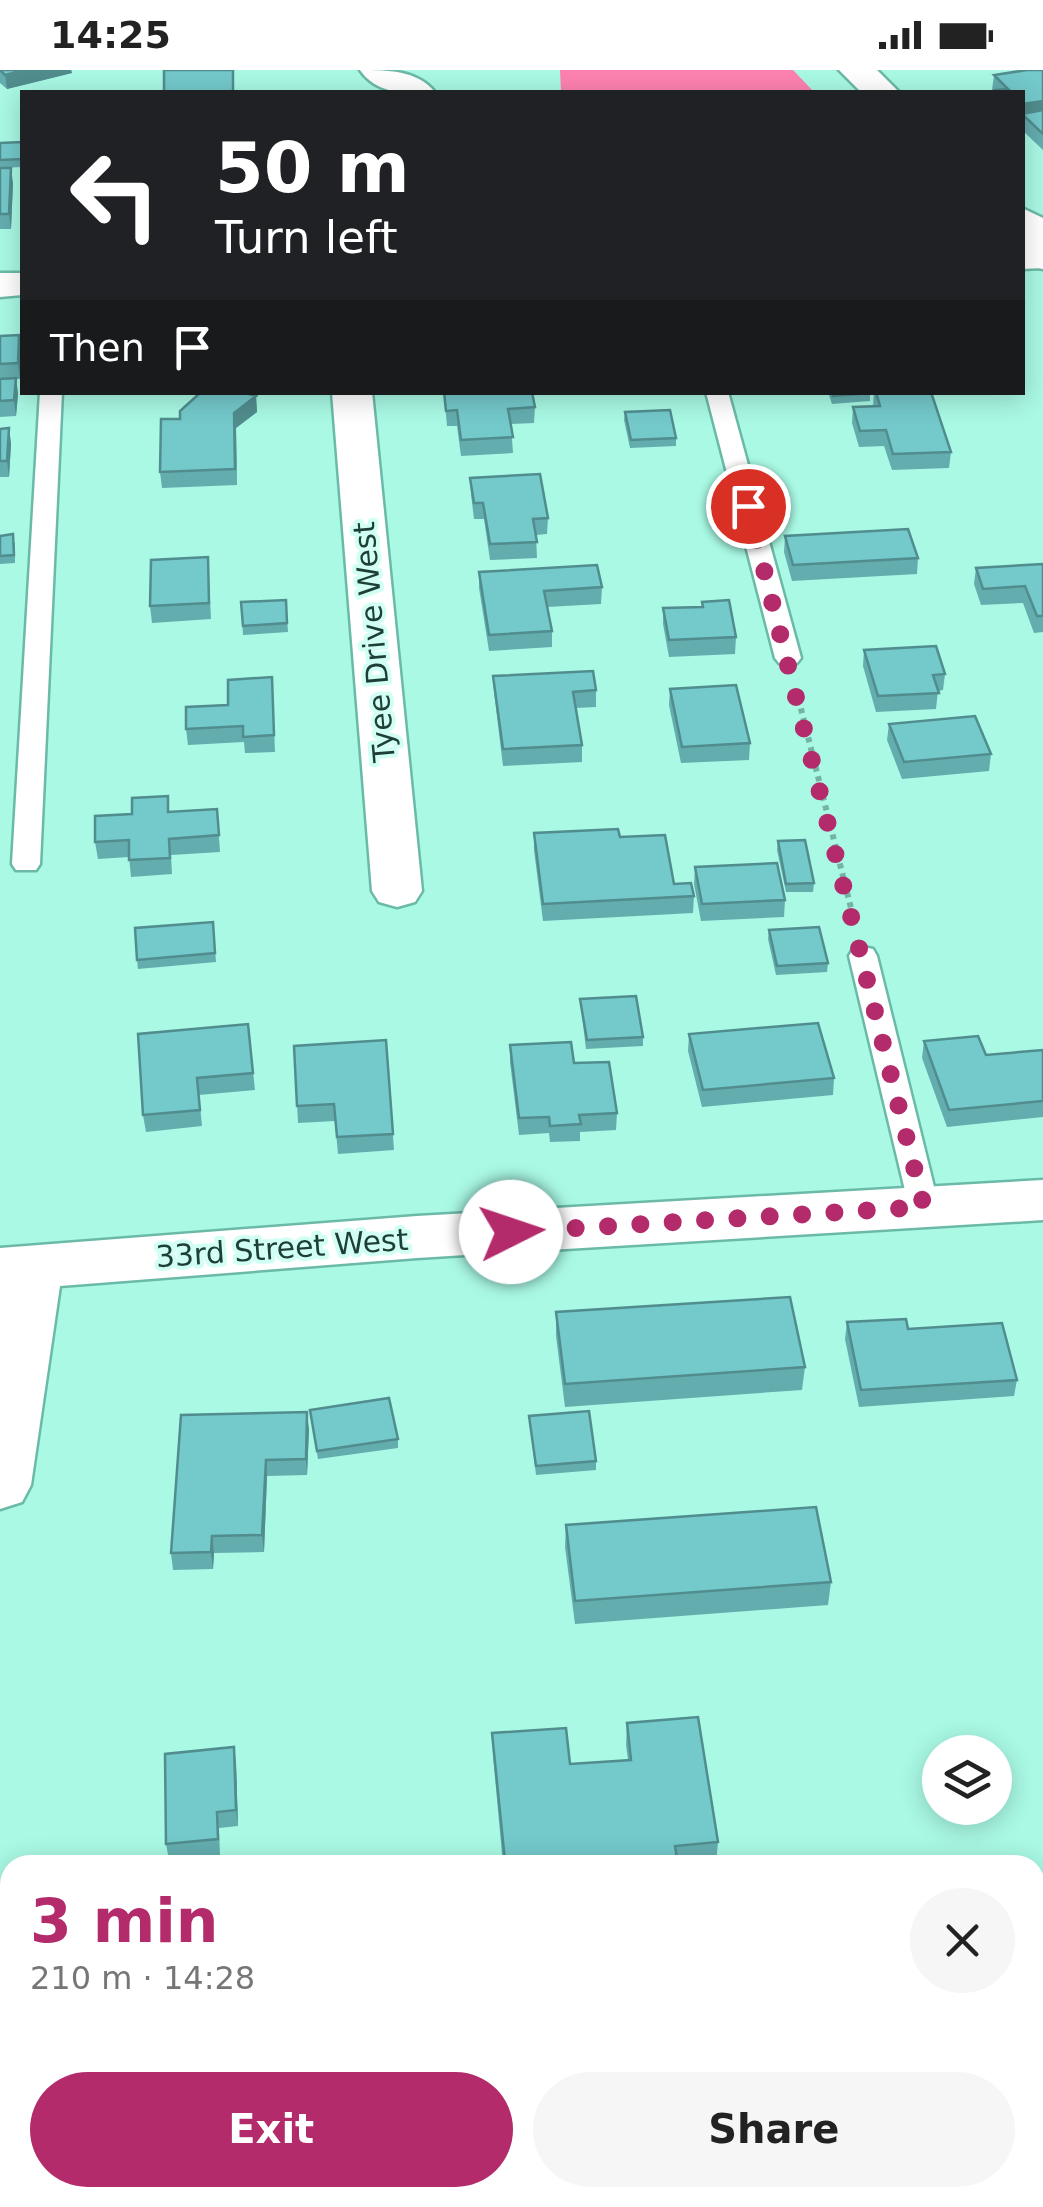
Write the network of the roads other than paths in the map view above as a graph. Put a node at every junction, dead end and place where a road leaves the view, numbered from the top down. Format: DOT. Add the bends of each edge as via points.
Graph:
graph roads {
  1 [pos="377,70"];
  2 [pos="856,70"];
  3 [pos="413,90"];
  4 [pos="880,90"];
  5 [pos="1025,223"];
  6 [pos="1043,257"];
  7 [pos="51,395"];
  8 [pos="352,395"];
  9 [pos="718,395"];
  10 [pos="788,658"];
  11 [pos="26,864"];
  12 [pos="396,892"];
  13 [pos="864,956"];
  14 [pos="1043,1200"];
  15 [pos="924,1207"];
  16 [pos="17,1268"];
  17 [pos="0,1485"];
  1 -- 3 [label="street"];
  2 -- 4 [label="street"];
  5 -- 6 [label="street"];
  7 -- 11 [label="lane"];
  8 -- 12 [label="street, Tyee Drive West"];
  9 -- 10 [label="lane"];
  13 -- 15 [label="lane"];
  14 -- 15 [label="street, 33rd Street West"];
  15 -- 16 [label="street, 33rd Street West"];
  16 -- 17 [label="street"];
}
